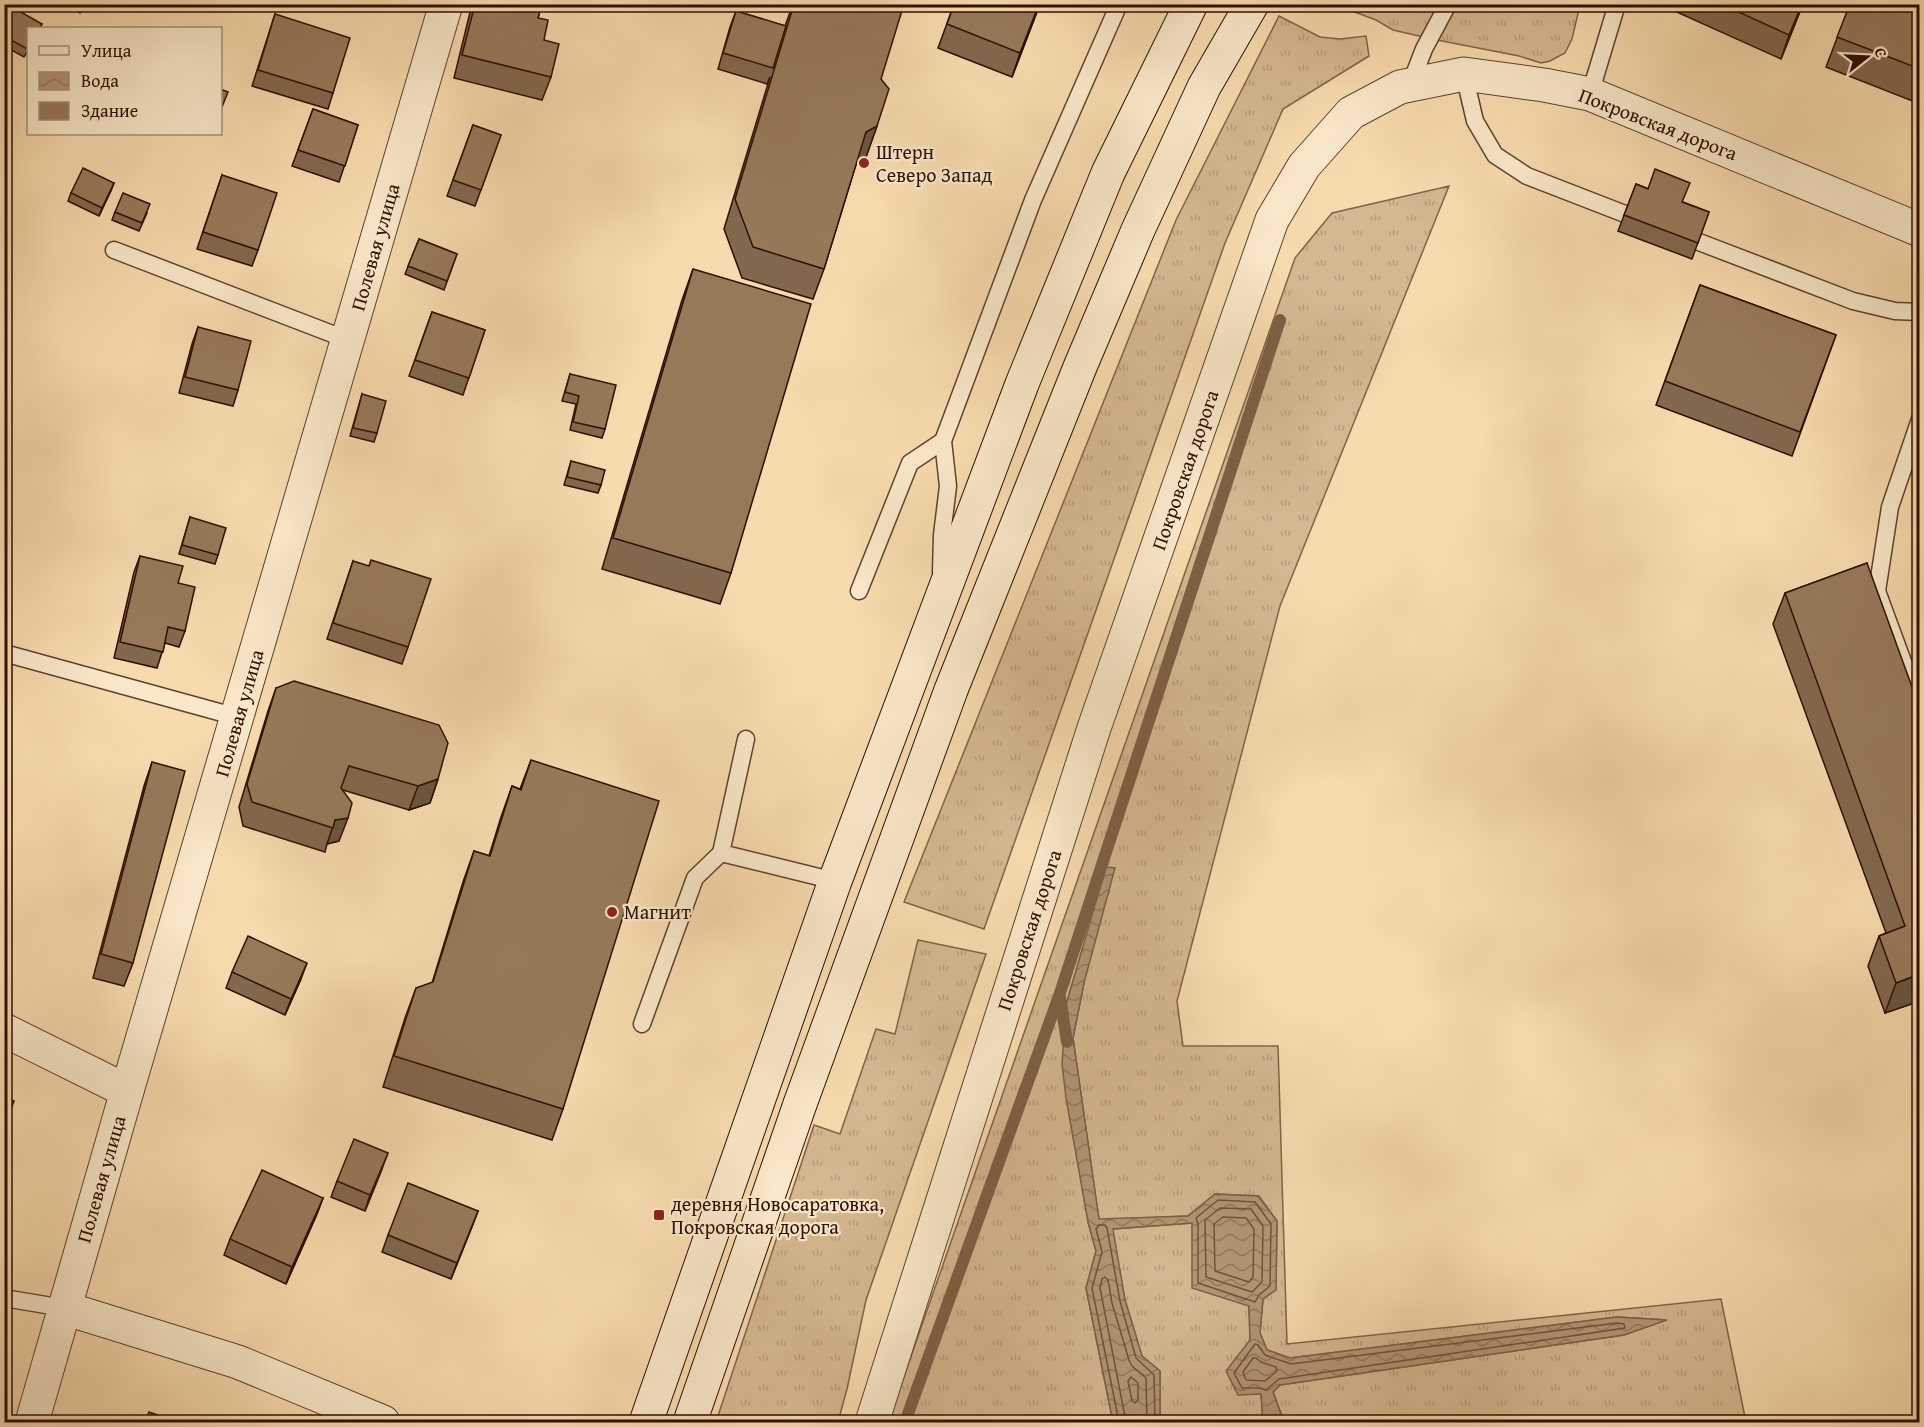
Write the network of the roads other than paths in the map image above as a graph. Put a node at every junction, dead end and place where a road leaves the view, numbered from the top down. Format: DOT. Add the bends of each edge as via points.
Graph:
graph roads {
  1 [pos="446,4"];
  2 [pos="1119,4"];
  3 [pos="1191,4"];
  4 [pos="1252,4"];
  5 [pos="1448,4"];
  6 [pos="1617,4"];
  7 [pos="1464,75"];
  8 [pos="1410,86"];
  9 [pos="1590,94"];
  10 [pos="1625,214"];
  11 [pos="1920,230"];
  12 [pos="1699,242"];
  13 [pos="114,250"];
  14 [pos="1920,312"];
  15 [pos="348,340"];
  16 [pos="1920,419"];
  17 [pos="943,441"];
  18 [pos="859,591"];
  19 [pos="939,600"];
  20 [pos="4,653"];
  21 [pos="1920,708"];
  22 [pos="237,717"];
  23 [pos="746,739"];
  24 [pos="722,853"];
  25 [pos="834,881"];
  26 [pos="642,1024"];
  27 [pos="4,1030"];
  28 [pos="127,1091"];
  29 [pos="4,1298"];
  30 [pos="64,1308"];
  31 [pos="32,1422"];
  32 [pos="383,1422"];
  33 [pos="646,1422"];
  34 [pos="690,1422"];
  35 [pos="872,1422"];
  1 -- 15 [label="street, Полевая улица"];
  2 -- 17 [label="lane" via="1033,200"];
  3 -- 19 [label="street" via="1108,173"];
  4 -- 34 [label="street" via="1204,87 1138,230 951,690 800,1104"];
  5 -- 8 [label="lane"];
  6 -- 9 [label="lane"];
  7 -- 8 [label="street, Покровская дорога"];
  7 -- 9 [label="street, Покровская дорога"];
  7 -- 10 [label="lane" via="1475,121 1495,155 1527,176"];
  8 -- 35 [label="street, Покровская дорога" via="1400,87 1350,113 1304,166 1272,220 1094,728"];
  9 -- 11 [label="street, Покровская дорога"];
  12 -- 14 [label="lane" via="1853,301 1895,311"];
  13 -- 15 [label="lane"];
  15 -- 22 [label="street, Полевая улица"];
  16 -- 21 [label="lane" via="1890,507 1877,591"];
  17 -- 18 [label="lane" via="910,463"];
  17 -- 19 [label="lane" via="948,486"];
  19 -- 25 [label="street"];
  20 -- 22 [label="lane"];
  22 -- 28 [label="street, Полевая улица"];
  23 -- 24 [label="lane"];
  24 -- 25 [label="lane"];
  24 -- 26 [label="lane" via="695,878"];
  25 -- 33 [label="street"];
  27 -- 28 [label="street"];
  28 -- 30 [label="street, Полевая улица"];
  29 -- 30 [label="lane"];
  30 -- 31 [label="street, Полевая улица"];
  30 -- 32 [label="street" via="238,1362"];
}
